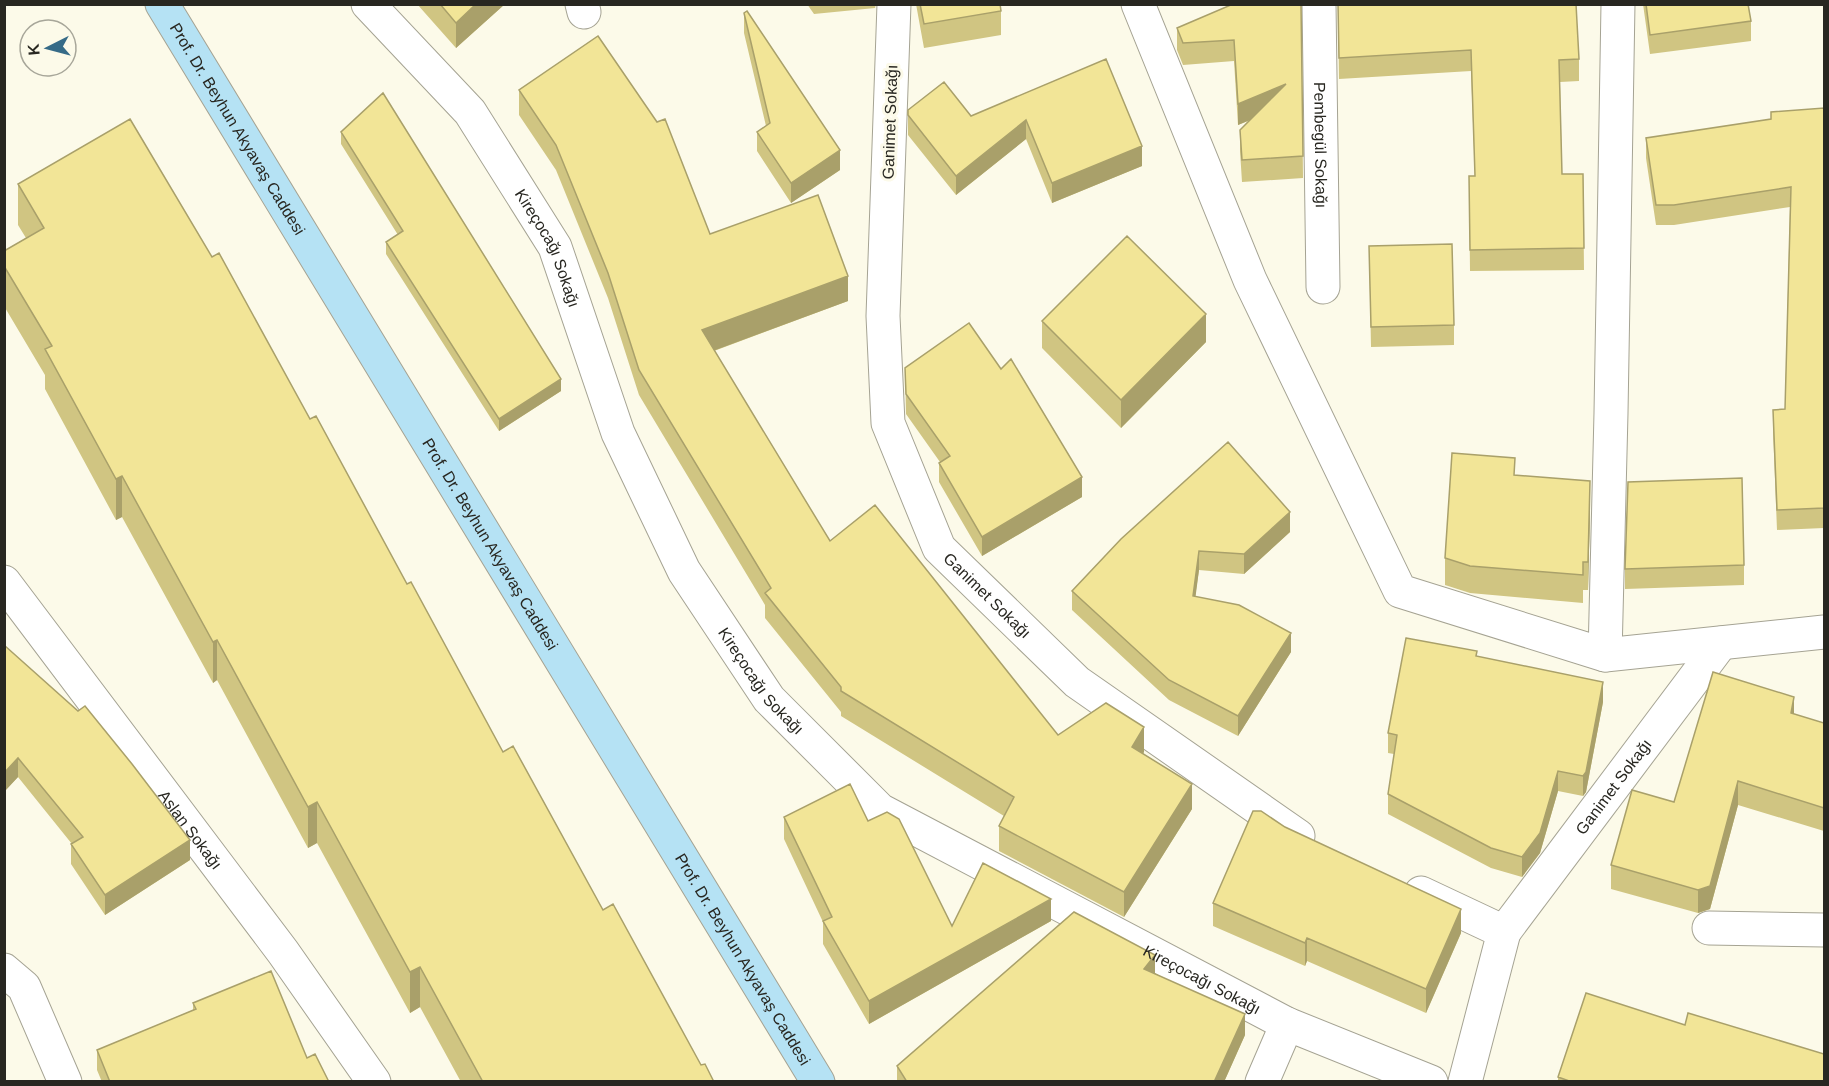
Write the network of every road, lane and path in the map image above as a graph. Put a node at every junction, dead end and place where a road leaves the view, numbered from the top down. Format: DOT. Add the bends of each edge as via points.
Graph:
graph roads {
  1 [pos="162,4"];
  2 [pos="368,4"];
  3 [pos="894,4"];
  4 [pos="1138,4"];
  5 [pos="1319,4"];
  6 [pos="1618,4"];
  7 [pos="1323,287"];
  8 [pos="4,582"];
  9 [pos="1824,632"];
  10 [pos="1721,643"];
  11 [pos="1605,655"];
  12 [pos="1324,849"];
  13 [pos="1398,883"];
  14 [pos="1709,928"];
  15 [pos="1824,930"];
  16 [pos="1504,932"];
  17 [pos="4,970"];
  18 [pos="1287,1024"];
  19 [pos="65,1082"];
  20 [pos="374,1082"];
  21 [pos="818,1082"];
  22 [pos="1262,1082"];
  23 [pos="1431,1082"];
  24 [pos="1466,1082"];
  1 -- 21 [label="main road, Prof. Dr. Beyhun Akyavaş Caddesi"];
  2 -- 18 [label="street, Kireçocağı Sokağı" via="470,112 555,247 618,433 684,571 769,699 880,810"];
  3 -- 12 [label="street, Ganimet Sokağı" via="884,316 888,423 939,548 1077,682 1293,834"];
  4 -- 11 [label="street" via="1250,280 1400,591"];
  5 -- 7 [label="street, Pembegül Sokağı"];
  6 -- 11 [label="street"];
  8 -- 20 [label="street, Aslan Sokağı" via="283,952"];
  9 -- 10 [label="street"];
  10 -- 11 [label="street"];
  10 -- 16 [label="street, Ganimet Sokağı"];
  13 -- 16 [label="street"];
  14 -- 15 [label="street"];
  16 -- 24 [label="street, Ganimet Sokağı"];
  17 -- 19 [label="street" via="24,987"];
  18 -- 22 [label="street"];
  18 -- 23 [label="street, Kireçocağı Sokağı"];
}
